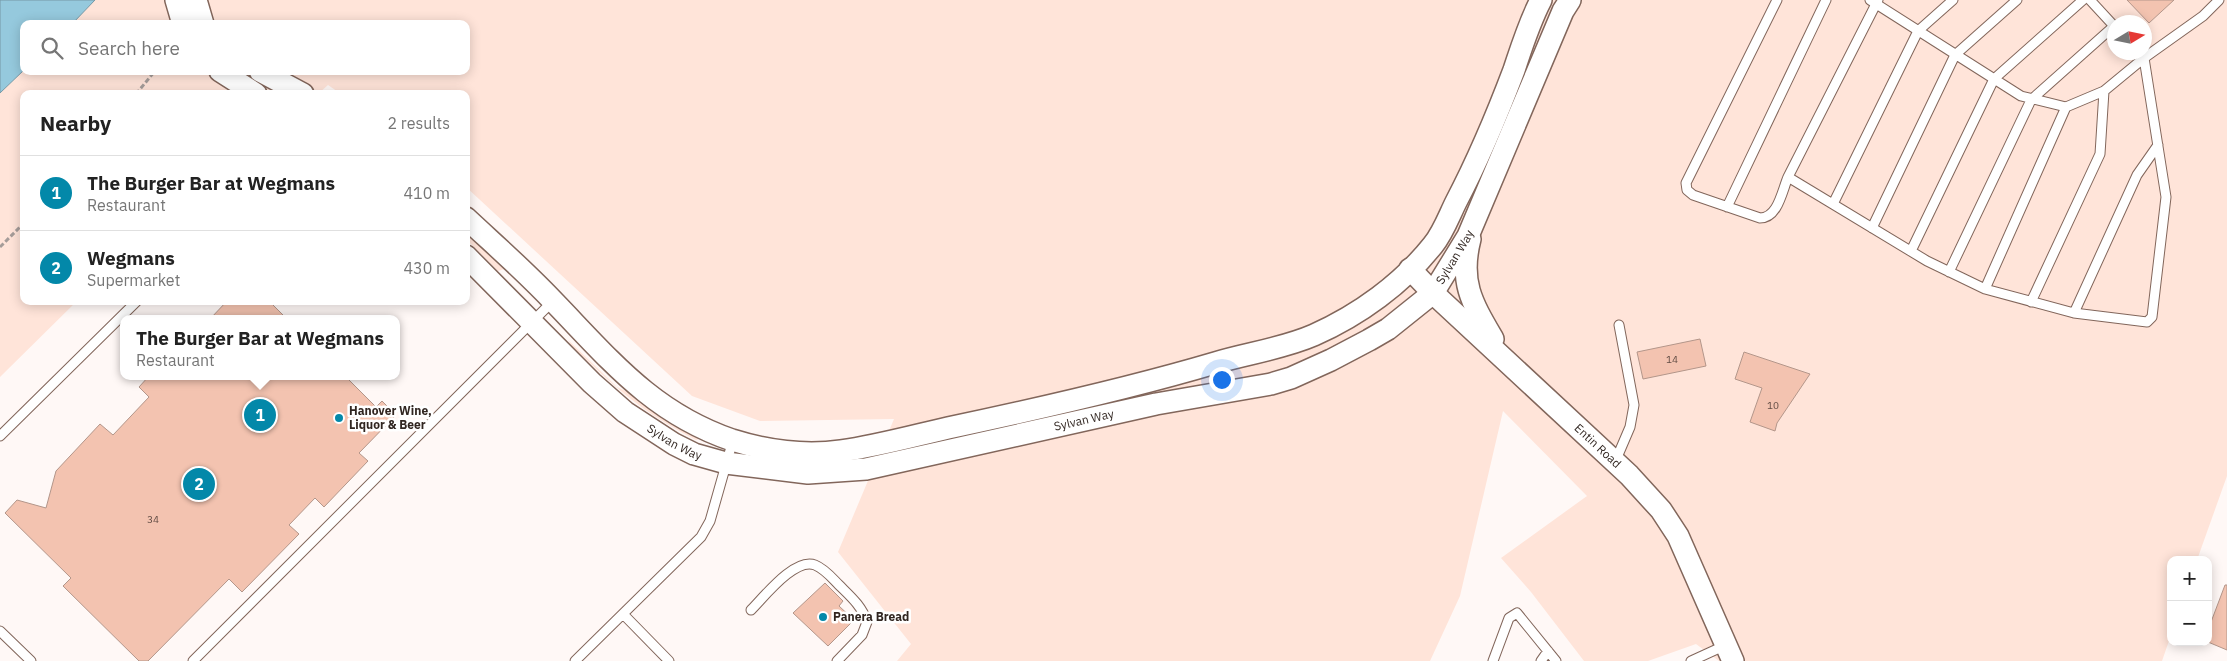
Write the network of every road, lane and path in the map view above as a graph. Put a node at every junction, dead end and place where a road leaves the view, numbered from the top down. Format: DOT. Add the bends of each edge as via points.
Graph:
graph roads {
  1 [pos="1541,0"];
  2 [pos="1570,0"];
  3 [pos="1777,0"];
  4 [pos="1826,0"];
  5 [pos="1952,0"];
  6 [pos="2017,0"];
  7 [pos="2083,0"];
  8 [pos="2090,0"];
  9 [pos="2219,0"];
  10 [pos="1874,1"];
  11 [pos="2107,18"];
  12 [pos="1918,31"];
  13 [pos="2107,32"];
  14 [pos="2152,48"];
  15 [pos="1955,55"];
  16 [pos="2136,60"];
  17 [pos="2142,60"];
  18 [pos="152,75"];
  19 [pos="226,75"];
  20 [pos="267,75"];
  21 [pos="1994,79"];
  22 [pos="139,90"];
  23 [pos="250,90"];
  24 [pos="296,90"];
  25 [pos="2104,91"];
  26 [pos="2031,100"];
  27 [pos="2066,107"];
  28 [pos="2158,145"];
  29 [pos="1788,177"];
  30 [pos="1833,204"];
  31 [pos="1727,207"];
  32 [pos="1475,221"];
  33 [pos="470,222"];
  34 [pos="20,227"];
  35 [pos="1872,228"];
  36 [pos="0,247"];
  37 [pos="1911,251"];
  38 [pos="470,260"];
  39 [pos="1410,269"];
  40 [pos="1949,272"];
  41 [pos="1986,289"];
  42 [pos="1432,293"];
  43 [pos="554,301"];
  44 [pos="2031,302"];
  45 [pos="133,305"];
  46 [pos="2074,314"];
  47 [pos="123,315"];
  48 [pos="120,318"];
  49 [pos="533,322"];
  50 [pos="1619,325"];
  51 [pos="1506,361"];
  52 [pos="999,418"];
  53 [pos="0,436"];
  54 [pos="1005,438"];
  55 [pos="733,440"];
  56 [pos="1615,462"];
  57 [pos="726,463"];
  58 [pos="751,610"];
  59 [pos="623,614"];
  60 [pos="0,631"];
  61 [pos="1548,651"];
  62 [pos="1729,653"];
  63 [pos="31,661"];
  64 [pos="193,661"];
  65 [pos="575,661"];
  66 [pos="669,661"];
  67 [pos="837,661"];
  68 [pos="1493,661"];
  69 [pos="1541,661"];
  70 [pos="1556,661"];
  71 [pos="1691,661"];
  1 -- 39 [label="street, Sylvan Way" via="1489,132 1461,193 1435,243"];
  2 -- 32 [label="street, Sylvan Way"];
  3 -- 31 [label="lane" via="1686,183 1692,195"];
  4 -- 31 [label="lane"];
  5 -- 12 [label="lane"];
  6 -- 15 [label="lane"];
  7 -- 21 [label="lane"];
  8 -- 11 [label="lane"];
  9 -- 14 [label="lane" via="2203,16"];
  10 -- 12 [label="lane"];
  10 -- 29 [label="lane"];
  12 -- 15 [label="lane"];
  12 -- 30 [label="lane"];
  13 -- 26 [label="lane"];
  15 -- 21 [label="lane"];
  15 -- 35 [label="lane"];
  16 -- 25 [label="lane"];
  17 -- 28 [label="lane"];
  18 -- 22 [label="path"];
  19 -- 23 [label="street"];
  20 -- 24 [label="street"];
  21 -- 26 [label="lane"];
  21 -- 37 [label="lane"];
  25 -- 27 [label="lane"];
  25 -- 44 [label="lane" via="2100,154"];
  26 -- 27 [label="lane"];
  26 -- 40 [label="lane"];
  27 -- 41 [label="lane"];
  28 -- 46 [label="lane" via="2137,175"];
  28 -- 46 [label="lane" via="2166,197 2152,317 2147,322"];
  29 -- 30 [label="lane"];
  29 -- 31 [label="lane" via="1773,214 1767,218"];
  30 -- 35 [label="lane"];
  32 -- 42 [label="street, Sylvan Way"];
  32 -- 51 [label="street" via="1465,268 1471,302"];
  33 -- 43 [label="street, Sylvan Way"];
  34 -- 36 [label="path"];
  35 -- 37 [label="lane"];
  37 -- 40 [label="lane"];
  38 -- 49 [label="street, Sylvan Way"];
  39 -- 42 [label="street, Entin Road"];
  39 -- 52 [label="street, Sylvan Way" via="1381,295 1350,316 1295,342 1157,381"];
  40 -- 41 [label="lane"];
  41 -- 44 [label="lane"];
  42 -- 51 [label="street, Entin Road"];
  42 -- 54 [label="street, Sylvan Way" via="1388,329 1292,378"];
  43 -- 49 [label="lane"];
  43 -- 55 [label="street, Sylvan Way" via="614,366 644,393 702,428"];
  44 -- 46 [label="lane"];
  45 -- 47 [label="lane"];
  48 -- 53 [label="lane"];
  49 -- 57 [label="street, Sylvan Way" via="592,383 626,412 674,444 694,454"];
  49 -- 64 [label="lane"];
  50 -- 56 [label="lane" via="1634,405 1630,427"];
  51 -- 56 [label="street, Entin Road"];
  52 -- 54 [label="street"];
  52 -- 55 [label="street, Sylvan Way" via="841,451 796,453"];
  54 -- 57 [label="street, Sylvan Way" via="845,472 808,474"];
  55 -- 57 [label="lane"];
  56 -- 62 [label="street, Entin Road" via="1661,510 1678,536"];
  57 -- 59 [label="lane" via="710,521 701,537"];
  58 -- 67 [label="lane" via="792,570 803,565 815,565 855,600 867,622 862,635"];
  59 -- 65 [label="lane"];
  59 -- 66 [label="lane"];
  60 -- 63 [label="lane"];
  61 -- 68 [label="lane" via="1517,613 1509,618"];
  61 -- 69 [label="lane"];
  61 -- 70 [label="lane"];
  62 -- 71 [label="lane"];
}
